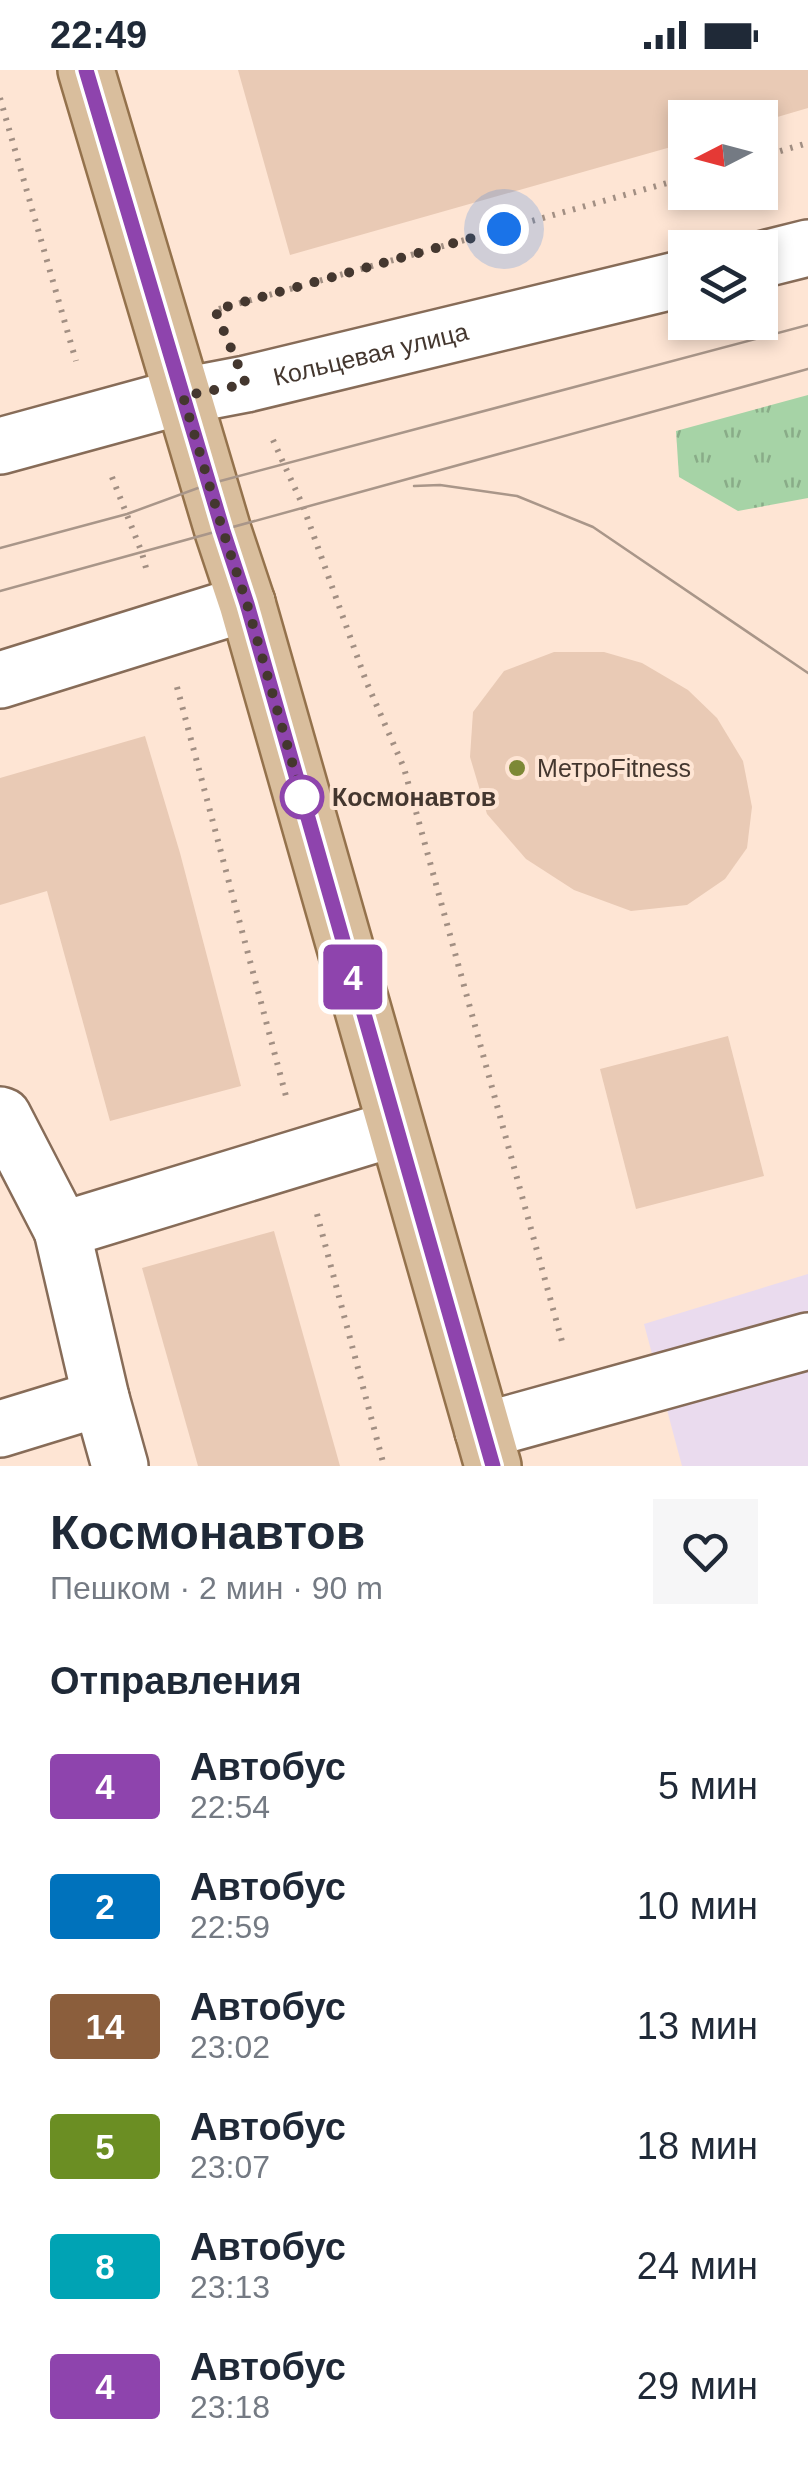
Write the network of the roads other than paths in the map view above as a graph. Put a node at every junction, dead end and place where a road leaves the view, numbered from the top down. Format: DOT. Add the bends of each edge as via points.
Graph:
graph roads {
  1 [pos="86,70"];
  2 [pos="808,248"];
  3 [pos="778,256"];
  4 [pos="668,282"];
  5 [pos="183,396"];
  6 [pos="0,446"];
  7 [pos="247,604"];
  8 [pos="0,680"];
  9 [pos="0,1115"];
  10 [pos="396,1128"];
  11 [pos="62,1230"];
  12 [pos="808,1340"];
  13 [pos="101,1398"];
  14 [pos="0,1429"];
  15 [pos="488,1448"];
  16 [pos="120,1466"];
  1 -- 5 [label="main road"];
  2 -- 3 [label="street"];
  4 -- 5 [label="street, Кольцевая улица"];
  5 -- 6 [label="street, Кольцевая улица"];
  5 -- 7 [label="main road"];
  7 -- 8 [label="street"];
  7 -- 10 [label="main road"];
  9 -- 11 [label="street"];
  10 -- 11 [label="street"];
  10 -- 15 [label="main road"];
  11 -- 13 [label="street"];
  12 -- 15 [label="street" via="579,1404"];
  13 -- 14 [label="street"];
  13 -- 16 [label="street"];
}
